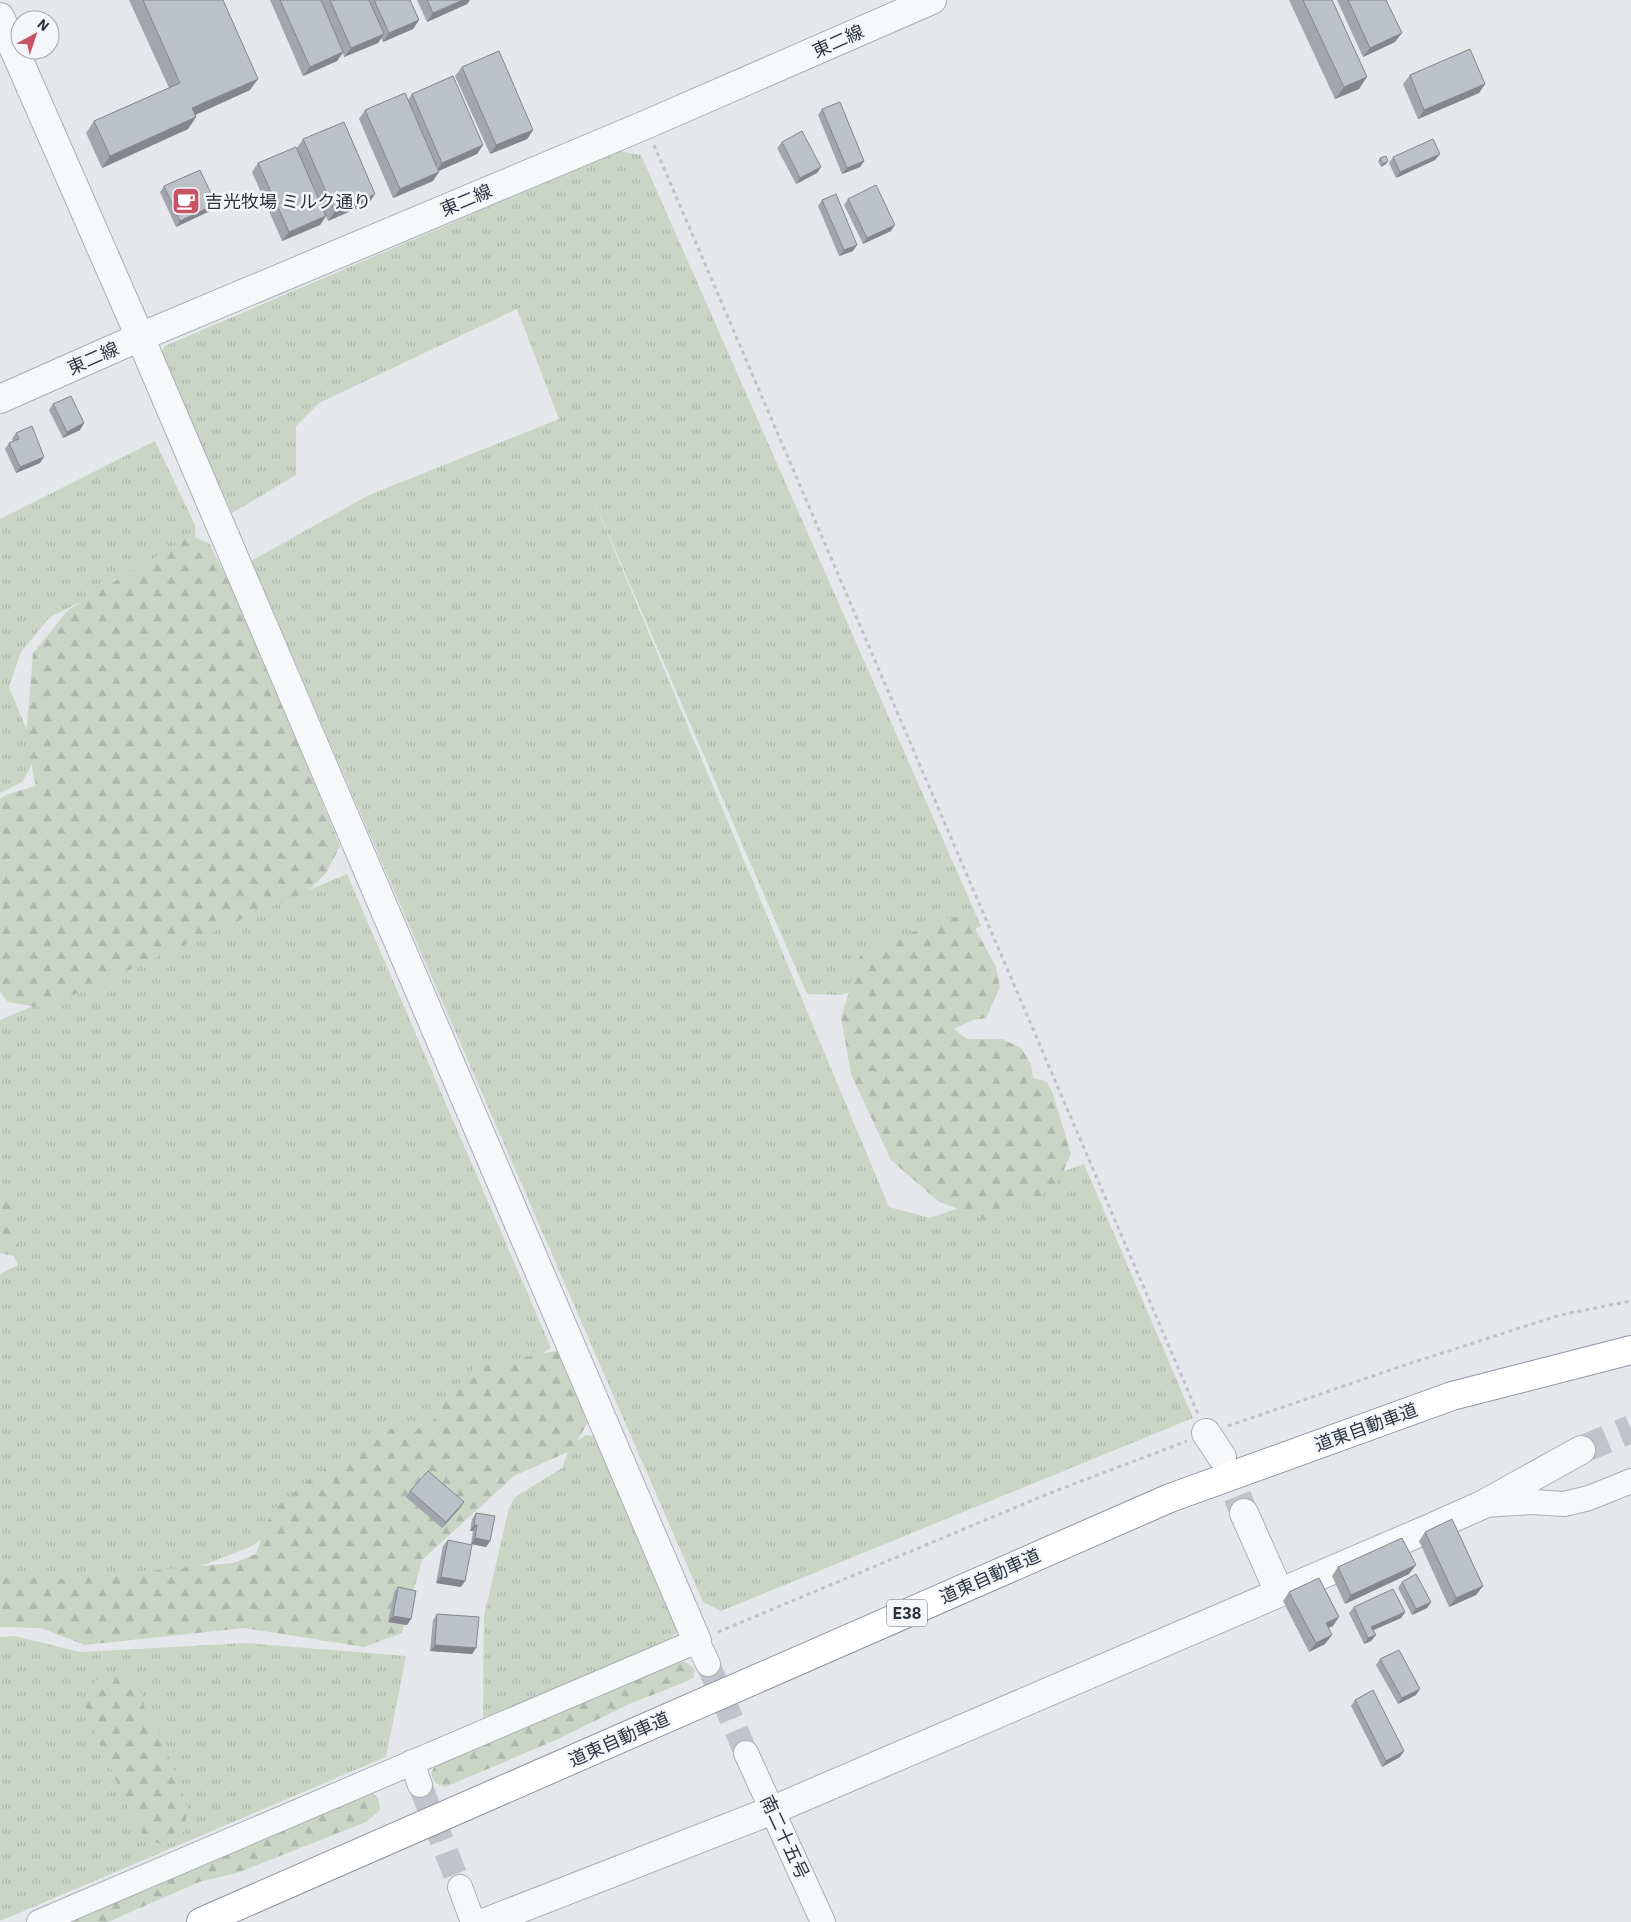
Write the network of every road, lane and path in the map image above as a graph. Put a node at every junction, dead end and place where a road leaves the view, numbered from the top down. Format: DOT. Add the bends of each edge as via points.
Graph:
graph roads {
  1 [pos="932,0"];
  2 [pos="0,17"];
  3 [pos="646,125"];
  4 [pos="140,337"];
  5 [pos="0,399"];
  6 [pos="1631,1301"];
  7 [pos="1631,1350"];
  8 [pos="1206,1433"];
  9 [pos="1581,1450"];
  10 [pos="1222,1457"];
  11 [pos="1631,1480"];
  12 [pos="1482,1505"];
  13 [pos="1244,1513"];
  14 [pos="1279,1592"];
  15 [pos="702,1653"];
  16 [pos="746,1753"];
  17 [pos="412,1762"];
  18 [pos="420,1785"];
  19 [pos="773,1810"];
  20 [pos="460,1887"];
  21 [pos="39,1922"];
  22 [pos="200,1922"];
  23 [pos="473,1922"];
  24 [pos="486,1922"];
  25 [pos="823,1922"];
  1 -- 3 [label="street, 東二線"];
  2 -- 4 [label="street"];
  3 -- 4 [label="street, 東二線"];
  3 -- 8 [label="path"];
  4 -- 5 [label="street, 東二線"];
  4 -- 15 [label="street"];
  6 -- 8 [label="path" via="1560,1316"];
  7 -- 22 [label="highway, 道東自動車道 / E38" via="1452,1396 1170,1498"];
  8 -- 10 [label="street"];
  8 -- 15 [label="path" via="1050,1493"];
  9 -- 12 [label="street"];
  11 -- 12 [label="street" via="1589,1498 1564,1504"];
  12 -- 14 [label="street"];
  13 -- 14 [label="street"];
  14 -- 19 [label="street"];
  15 -- 17 [label="street"];
  16 -- 19 [label="street, 南二十五号"];
  17 -- 18 [label="street"];
  17 -- 21 [label="street"];
  19 -- 24 [label="street"];
  19 -- 25 [label="street, 南二十五号"];
  20 -- 23 [label="street"];
}
